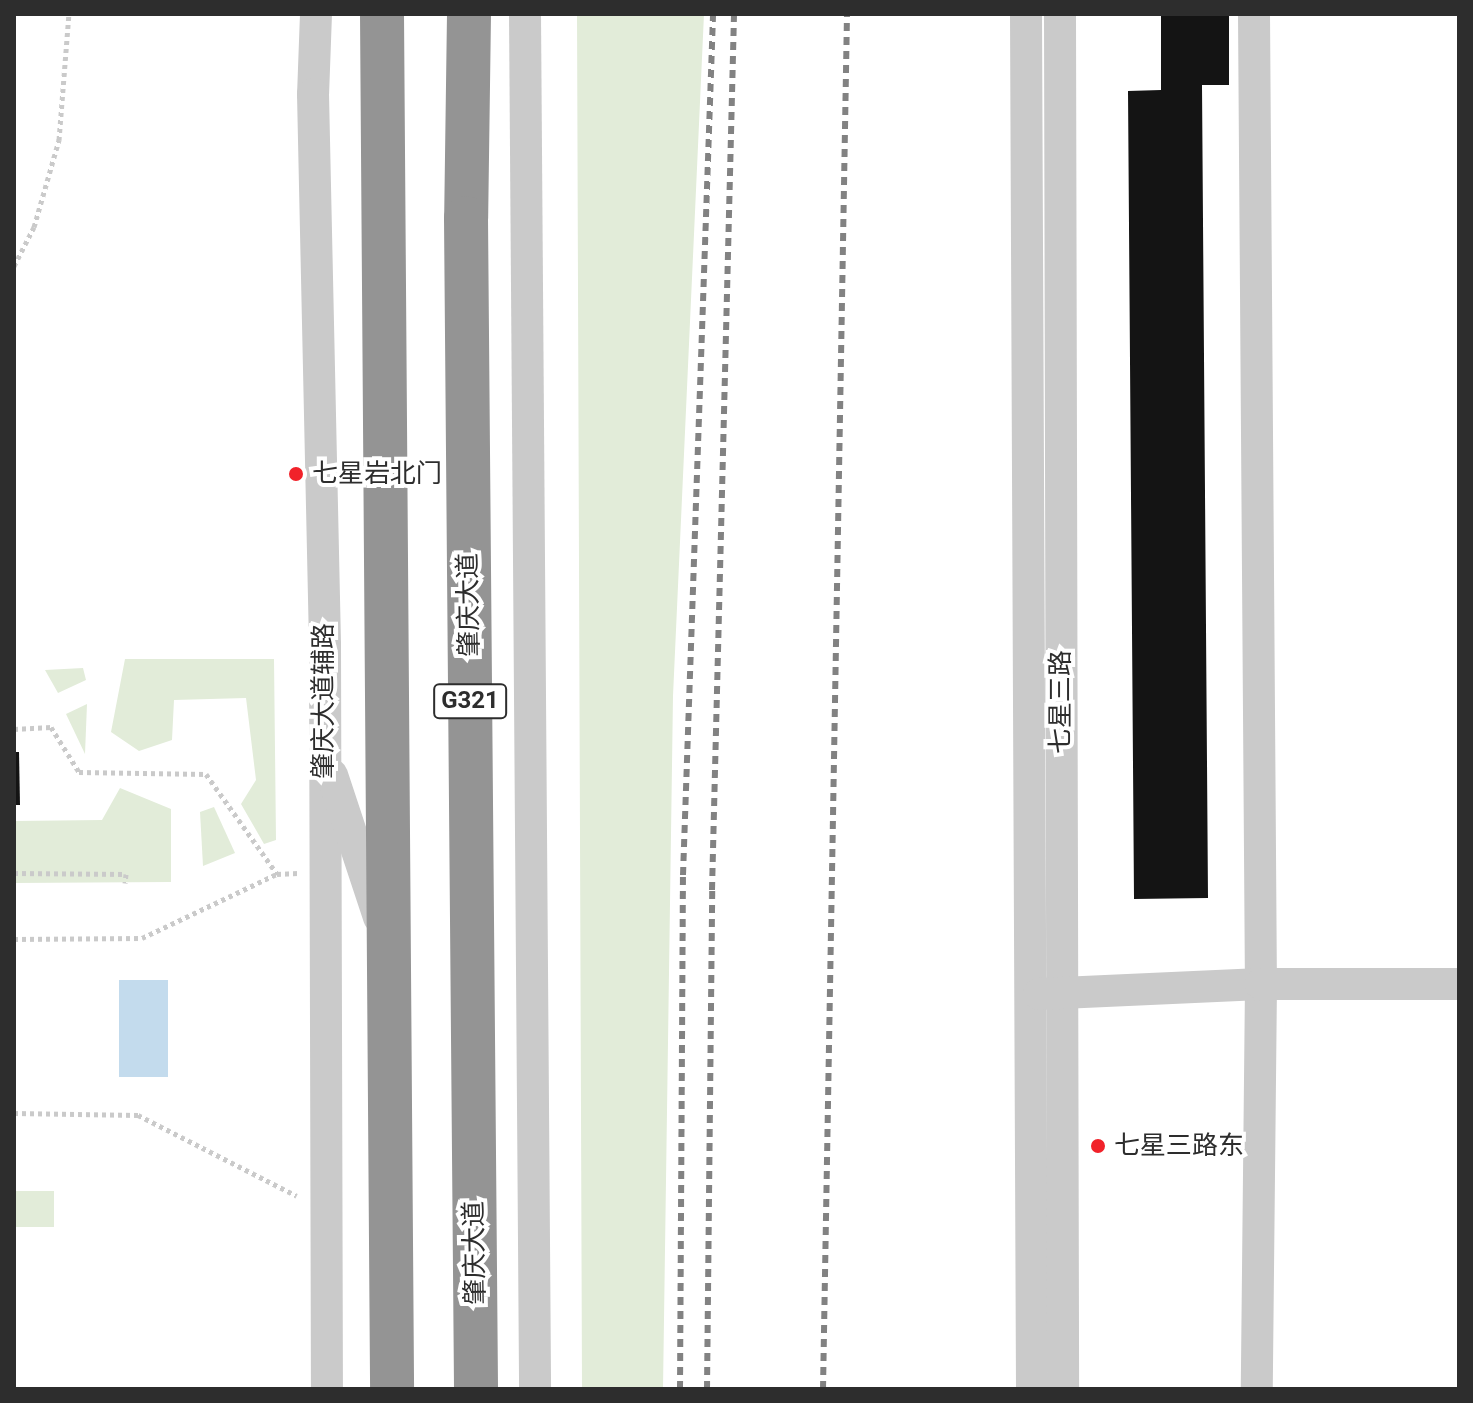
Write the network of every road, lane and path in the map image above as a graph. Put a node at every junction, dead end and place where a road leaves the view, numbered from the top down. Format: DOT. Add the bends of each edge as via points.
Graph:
graph roads {
  1 [pos="69,14"];
  2 [pos="316,14"];
  3 [pos="382,14"];
  4 [pos="469,14"];
  5 [pos="525,14"];
  6 [pos="1026,14"];
  7 [pos="1060,14"];
  8 [pos="1254,14"];
  9 [pos="14,266"];
  10 [pos="14,729"];
  11 [pos="324,753"];
  12 [pos="14,873"];
  13 [pos="125,883"];
  14 [pos="14,939"];
  15 [pos="387,940"];
  16 [pos="1261,984"];
  17 [pos="1459,984"];
  18 [pos="1061,991"];
  19 [pos="1027,996"];
  20 [pos="14,1113"];
  21 [pos="280,1184"];
  22 [pos="327,1389"];
  23 [pos="392,1389"];
  24 [pos="476,1389"];
  25 [pos="535,1389"];
  26 [pos="1032,1389"];
  27 [pos="1063,1389"];
  28 [pos="1257,1389"];
  1 -- 9 [label="path" via="59,140 34,227"];
  2 -- 11 [label="street, 肇庆大道辅路"];
  3 -- 15 [label="highway"];
  4 -- 24 [label="highway, 肇庆大道 / G321" via="466,234"];
  5 -- 25 [label="street"];
  6 -- 19 [label="street, 七星三路"];
  7 -- 18 [label="street, 七星三路"];
  8 -- 16 [label="street"];
  10 -- 14 [label="path" via="51,727 79,772 206,774 277,874 142,938"];
  11 -- 15 [label="street"];
  11 -- 22 [label="street, 肇庆大道辅路"];
  12 -- 13 [label="path" via="126,874"];
  15 -- 23 [label="highway"];
  16 -- 17 [label="street"];
  16 -- 18 [label="street"];
  16 -- 28 [label="street"];
  18 -- 19 [label="street"];
  18 -- 27 [label="street, 七星三路"];
  19 -- 26 [label="street, 七星三路"];
  20 -- 21 [label="path" via="138,1115"];
}
